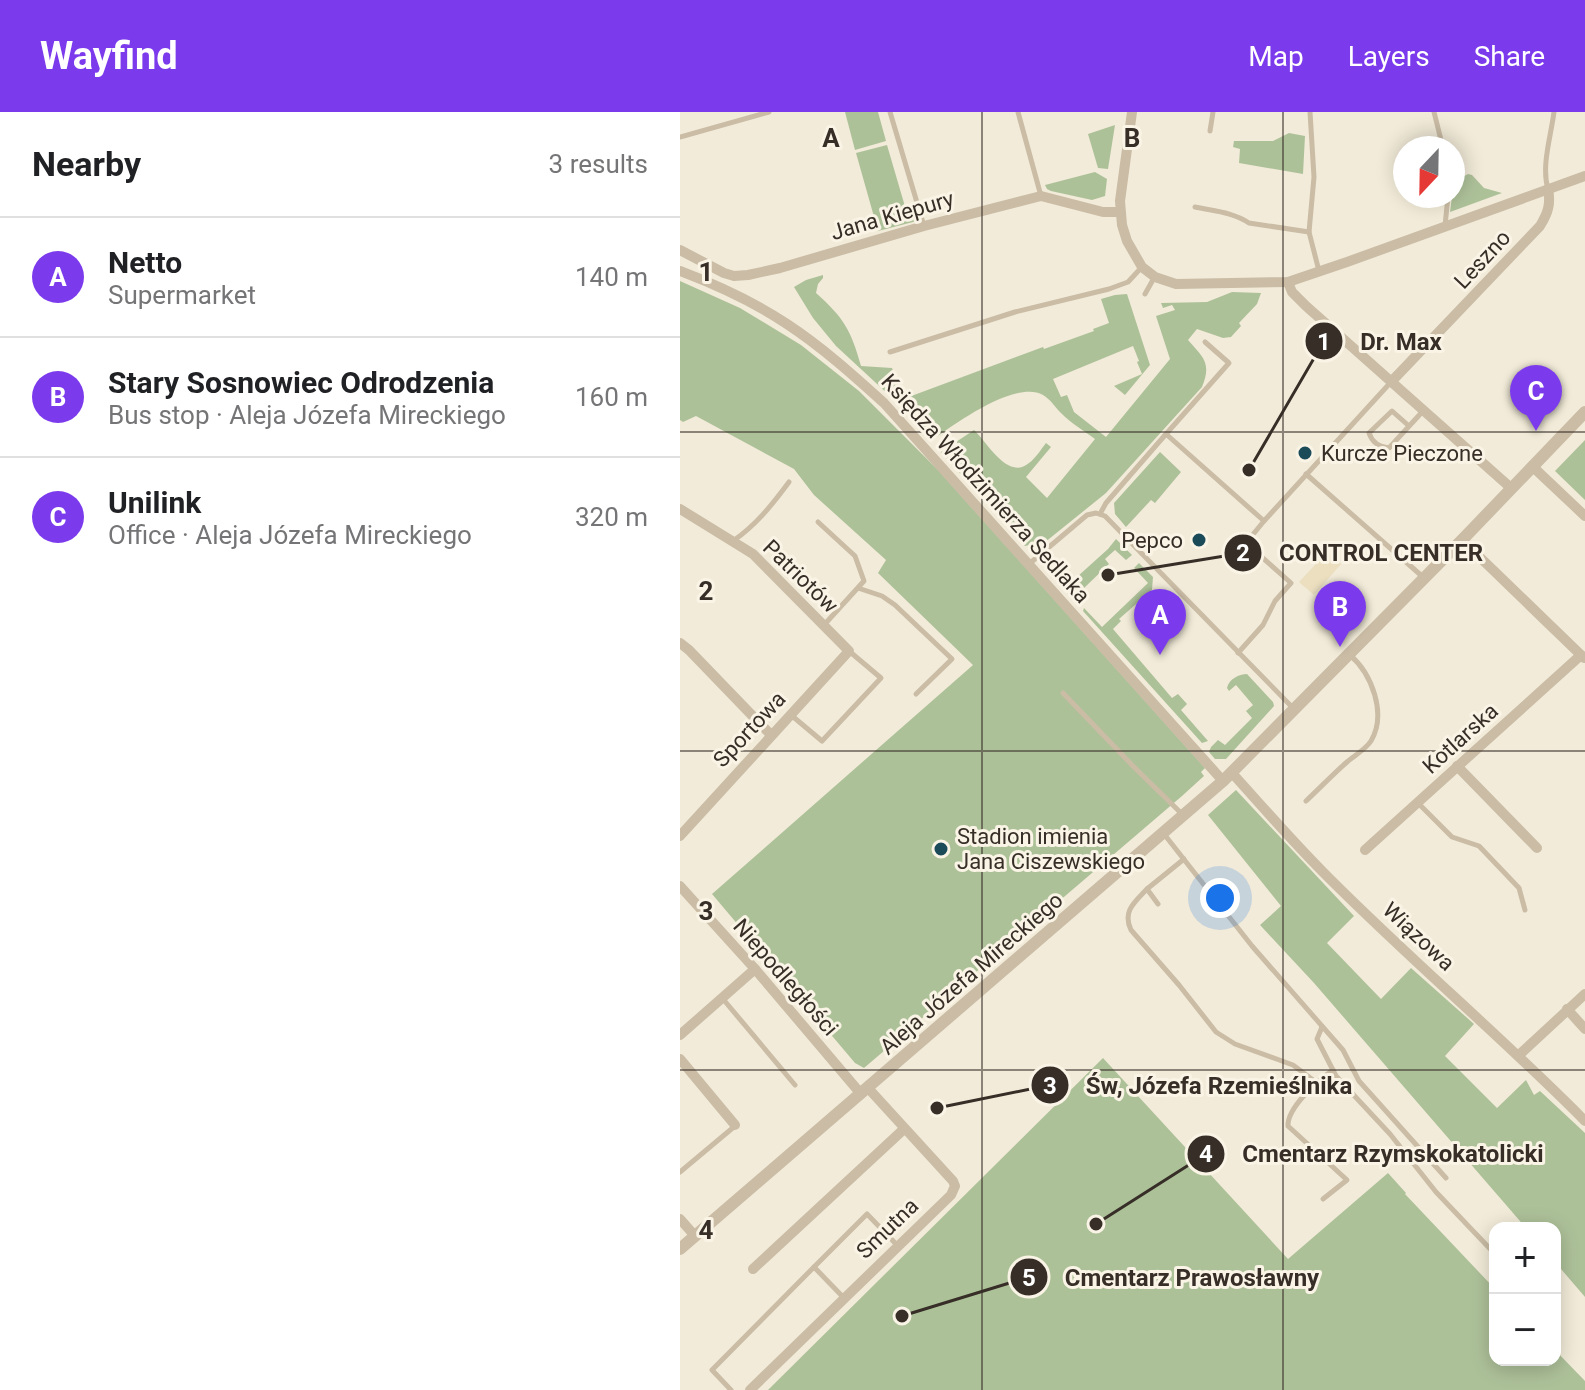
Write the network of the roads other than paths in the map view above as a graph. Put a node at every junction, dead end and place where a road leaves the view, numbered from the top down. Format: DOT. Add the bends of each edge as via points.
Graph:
graph roads {
  1 [pos="769,112"];
  2 [pos="890,112"];
  3 [pos="1018,112"];
  4 [pos="1132,112"];
  5 [pos="1213,112"];
  6 [pos="1310,112"];
  7 [pos="1434,112"];
  8 [pos="1554,112"];
  9 [pos="1210,131"];
  10 [pos="1440,136"];
  11 [pos="680,137"];
  12 [pos="1585,176"];
  13 [pos="1548,189"];
  14 [pos="1041,196"];
  15 [pos="1195,207"];
  16 [pos="1446,208"];
  17 [pos="1120,212"];
  18 [pos="924,226"];
  19 [pos="1444,227"];
  20 [pos="1309,232"];
  21 [pos="680,250"];
  22 [pos="1142,267"];
  23 [pos="680,271"];
  24 [pos="1319,271"];
  25 [pos="1155,277"];
  26 [pos="1288,282"];
  27 [pos="1145,294"];
  28 [pos="1205,342"];
  29 [pos="890,352"];
  30 [pos="1391,382"];
  31 [pos="1423,410"];
  32 [pos="1585,412"];
  33 [pos="1409,426"];
  34 [pos="1166,434"];
  35 [pos="1532,466"];
  36 [pos="1306,474"];
  37 [pos="789,482"];
  38 [pos="1511,488"];
  39 [pos="680,509"];
  40 [pos="1100,514"];
  41 [pos="1585,516"];
  42 [pos="1264,521"];
  43 [pos="818,522"];
  44 [pos="1462,540"];
  45 [pos="732,541"];
  46 [pos="1029,564"];
  47 [pos="1423,578"];
  48 [pos="858,588"];
  49 [pos="824,625"];
  50 [pos="680,643"];
  51 [pos="849,651"];
  52 [pos="1238,653"];
  53 [pos="1348,654"];
  54 [pos="1583,657"];
  55 [pos="1063,693"];
  56 [pos="916,694"];
  57 [pos="1295,710"];
  58 [pos="791,714"];
  59 [pos="771,735"];
  60 [pos="1457,766"];
  61 [pos="1227,777"];
  62 [pos="1306,801"];
  63 [pos="1418,803"];
  64 [pos="1184,816"];
  65 [pos="1163,833"];
  66 [pos="680,836"];
  67 [pos="1537,848"];
  68 [pos="1365,850"];
  69 [pos="1184,859"];
  70 [pos="680,886"];
  71 [pos="1147,889"];
  72 [pos="1158,904"];
  73 [pos="1525,910"];
  74 [pos="755,969"];
  75 [pos="1585,994"];
  76 [pos="722,998"];
  77 [pos="1567,1009"];
  78 [pos="1322,1027"];
  79 [pos="1585,1029"];
  80 [pos="680,1035"];
  81 [pos="1519,1055"];
  82 [pos="680,1059"];
  83 [pos="1333,1070"];
  84 [pos="1317,1083"];
  85 [pos="795,1085"];
  86 [pos="864,1091"];
  87 [pos="1585,1121"];
  88 [pos="735,1125"];
  89 [pos="904,1129"];
  90 [pos="680,1172"];
  91 [pos="1446,1178"];
  92 [pos="1323,1199"];
  93 [pos="680,1219"];
  94 [pos="695,1236"];
  95 [pos="898,1246"];
  96 [pos="1489,1248"];
  97 [pos="680,1249"];
  98 [pos="814,1267"];
  99 [pos="753,1269"];
  100 [pos="844,1298"];
  101 [pos="731,1390"];
  102 [pos="750,1390"];
  1 -- 11 [label="lane"];
  2 -- 18 [label="lane"];
  3 -- 14 [label="lane"];
  4 -- 17 [label="street"];
  5 -- 9 [label="lane"];
  6 -- 20 [label="lane" via="1314,177"];
  7 -- 10 [label="lane"];
  8 -- 13 [label="lane"];
  12 -- 13 [label="street"];
  13 -- 19 [label="street"];
  13 -- 30 [label="street, Leszno" via="1548,213 1540,226"];
  14 -- 17 [label="street, Jana Kiepury"];
  14 -- 18 [label="street, Jana Kiepury"];
  15 -- 20 [label="lane" via="1249,223"];
  16 -- 19 [label="lane"];
  17 -- 22 [label="street" via="1127,241"];
  18 -- 21 [label="street, Jana Kiepury" via="756,274 724,273"];
  19 -- 24 [label="street"];
  20 -- 24 [label="lane"];
  22 -- 25 [label="street"];
  22 -- 29 [label="lane" via="1128,282 1109,289"];
  23 -- 46 [label="street, Księdza Włodzimierza Sedlaka" via="786,323 837,360 884,403"];
  24 -- 26 [label="street"];
  25 -- 26 [label="street" via="1183,285"];
  25 -- 27 [label="lane"];
  26 -- 30 [label="street" via="1306,306"];
  28 -- 34 [label="lane" via="1229,363"];
  30 -- 31 [label="street"];
  30 -- 36 [label="lane"];
  31 -- 33 [label="lane"];
  31 -- 38 [label="street"];
  32 -- 35 [label="street, Aleja Józefa Mireckiego"];
  33 -- 33 [label="lane" via="1389,448 1369,433 1392,411"];
  34 -- 40 [label="lane"];
  34 -- 42 [label="lane"];
  35 -- 38 [label="street, Aleja Józefa Mireckiego"];
  35 -- 41 [label="street"];
  36 -- 42 [label="lane"];
  36 -- 47 [label="lane"];
  37 -- 45 [label="lane"];
  38 -- 44 [label="street, Aleja Józefa Mireckiego"];
  39 -- 45 [label="street, Patriotów"];
  40 -- 46 [label="lane" via="1080,520"];
  40 -- 52 [label="lane"];
  42 -- 52 [label="lane" via="1246,543 1291,583"];
  43 -- 48 [label="lane" via="855,556 864,581"];
  44 -- 47 [label="street, Aleja Józefa Mireckiego"];
  44 -- 54 [label="street"];
  45 -- 49 [label="street, Patriotów" via="753,554"];
  46 -- 61 [label="street, Księdza Włodzimierza Sedlaka"];
  47 -- 53 [label="street, Aleja Józefa Mireckiego"];
  48 -- 49 [label="lane"];
  48 -- 56 [label="lane" via="895,605 952,659"];
  49 -- 51 [label="street, Patriotów"];
  50 -- 59 [label="street"];
  51 -- 58 [label="street, Sportowa"];
  51 -- 58 [label="lane" via="881,678 822,741"];
  52 -- 57 [label="lane"];
  53 -- 57 [label="street, Aleja Józefa Mireckiego"];
  53 -- 62 [label="lane" via="1371,683 1377,723 1370,742"];
  54 -- 60 [label="street, Kotlarska"];
  55 -- 64 [label="lane"];
  57 -- 61 [label="street, Aleja Józefa Mireckiego"];
  58 -- 59 [label="street, Sportowa"];
  59 -- 66 [label="street, Sportowa"];
  60 -- 63 [label="street, Kotlarska"];
  60 -- 67 [label="street"];
  61 -- 64 [label="street, Aleja Józefa Mireckiego"];
  61 -- 81 [label="street, Wiązowa"];
  63 -- 68 [label="street, Kotlarska"];
  63 -- 73 [label="lane" via="1452,837 1487,854 1519,888"];
  64 -- 65 [label="street, Aleja Józefa Mireckiego"];
  65 -- 69 [label="lane"];
  65 -- 86 [label="street, Aleja Józefa Mireckiego"];
  69 -- 71 [label="lane"];
  69 -- 78 [label="lane"];
  70 -- 74 [label="street, Niepodległości"];
  71 -- 72 [label="lane"];
  71 -- 84 [label="lane" via="1127,922 1216,1032 1293,1065"];
  74 -- 76 [label="street"];
  74 -- 86 [label="street, Niepodległości"];
  75 -- 77 [label="street"];
  76 -- 80 [label="street"];
  76 -- 85 [label="lane"];
  77 -- 79 [label="street"];
  77 -- 81 [label="street"];
  78 -- 83 [label="lane" via="1317,1039"];
  78 -- 91 [label="lane" via="1343,1050 1359,1081"];
  81 -- 87 [label="street, Wiązowa"];
  82 -- 88 [label="street"];
  83 -- 84 [label="lane"];
  83 -- 96 [label="lane"];
  84 -- 92 [label="lane" via="1287,1117 1288,1126 1347,1180"];
  86 -- 89 [label="street, Smutna"];
  86 -- 94 [label="street, Aleja Józefa Mireckiego"];
  88 -- 90 [label="lane"];
  89 -- 95 [label="street, Smutna" via="955,1186"];
  89 -- 99 [label="street"];
  93 -- 94 [label="street"];
  94 -- 97 [label="street, Aleja Józefa Mireckiego"];
  95 -- 98 [label="lane" via="867,1214"];
  95 -- 100 [label="street, Smutna"];
  98 -- 100 [label="lane"];
  98 -- 101 [label="lane" via="712,1370"];
  100 -- 102 [label="street, Smutna"];
}
